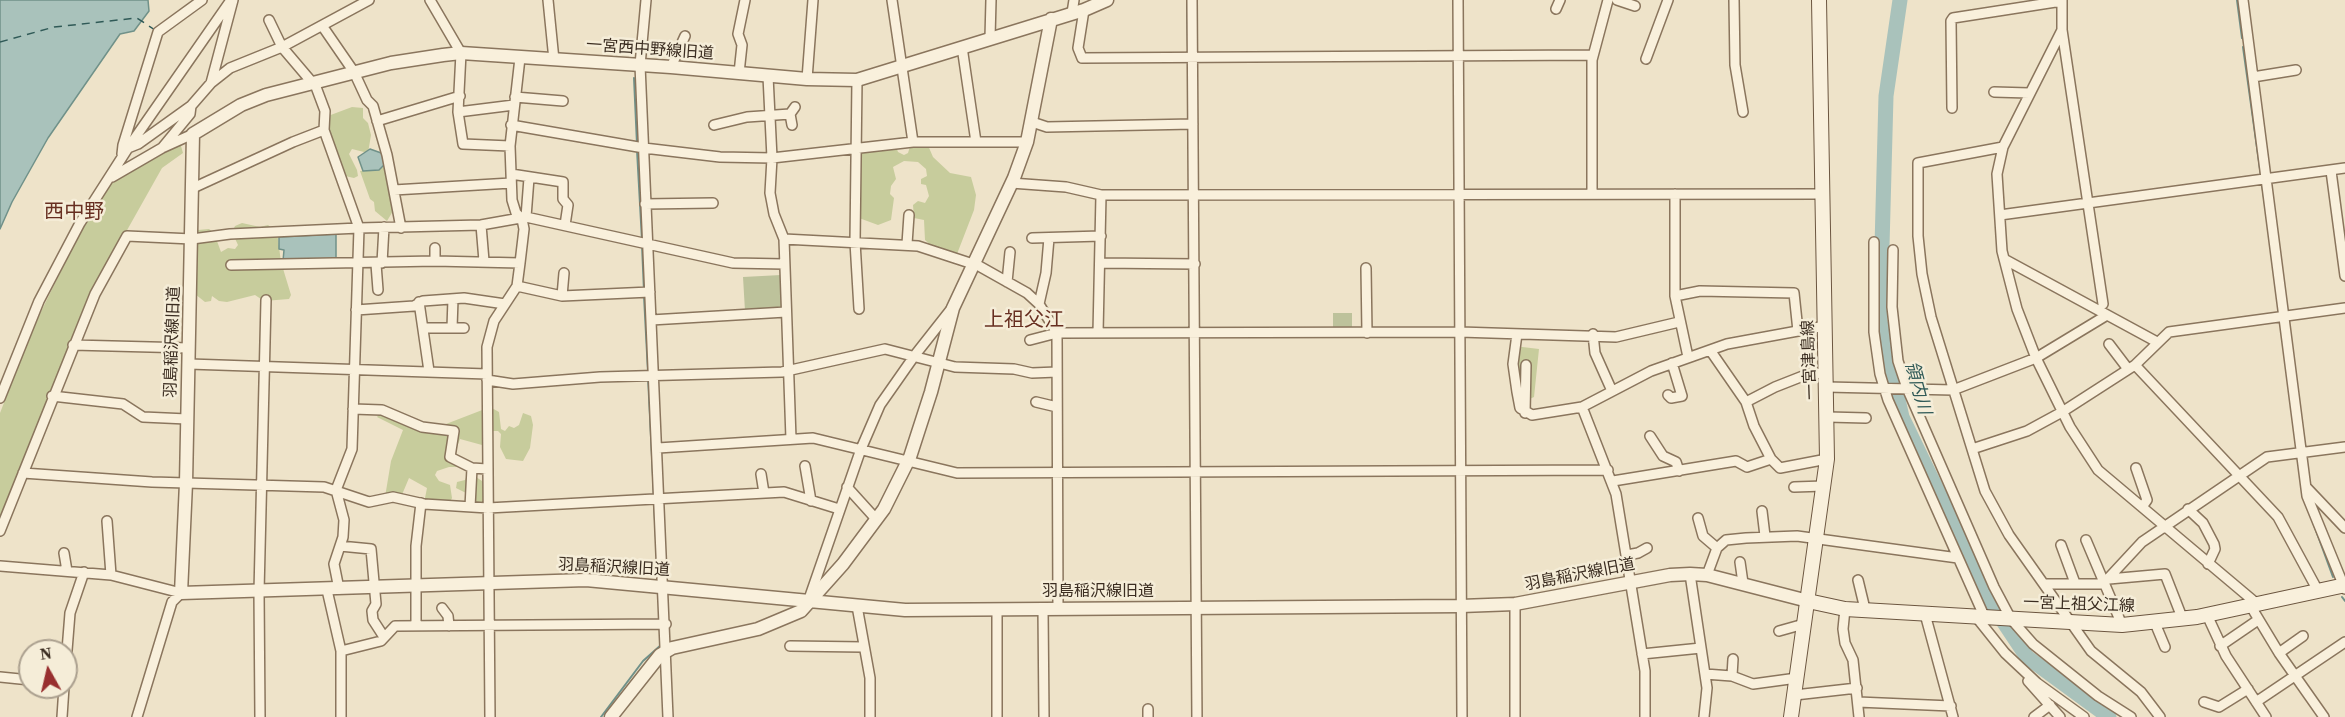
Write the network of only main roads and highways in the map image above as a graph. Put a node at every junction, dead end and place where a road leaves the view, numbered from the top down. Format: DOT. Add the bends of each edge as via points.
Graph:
graph roads {
  1 [pos="1819,0"];
  2 [pos="2344,586"];
  3 [pos="1808,601"];
  4 [pos="1791,717"];
  1 -- 3 [label="main road, 一宮津島線" via="1828,417 1827,459"];
  2 -- 3 [label="main road, 一宮上祖父江線" via="2183,620 2122,625 1845,609"];
  3 -- 4 [label="main road, 一宮津島線"];
}
